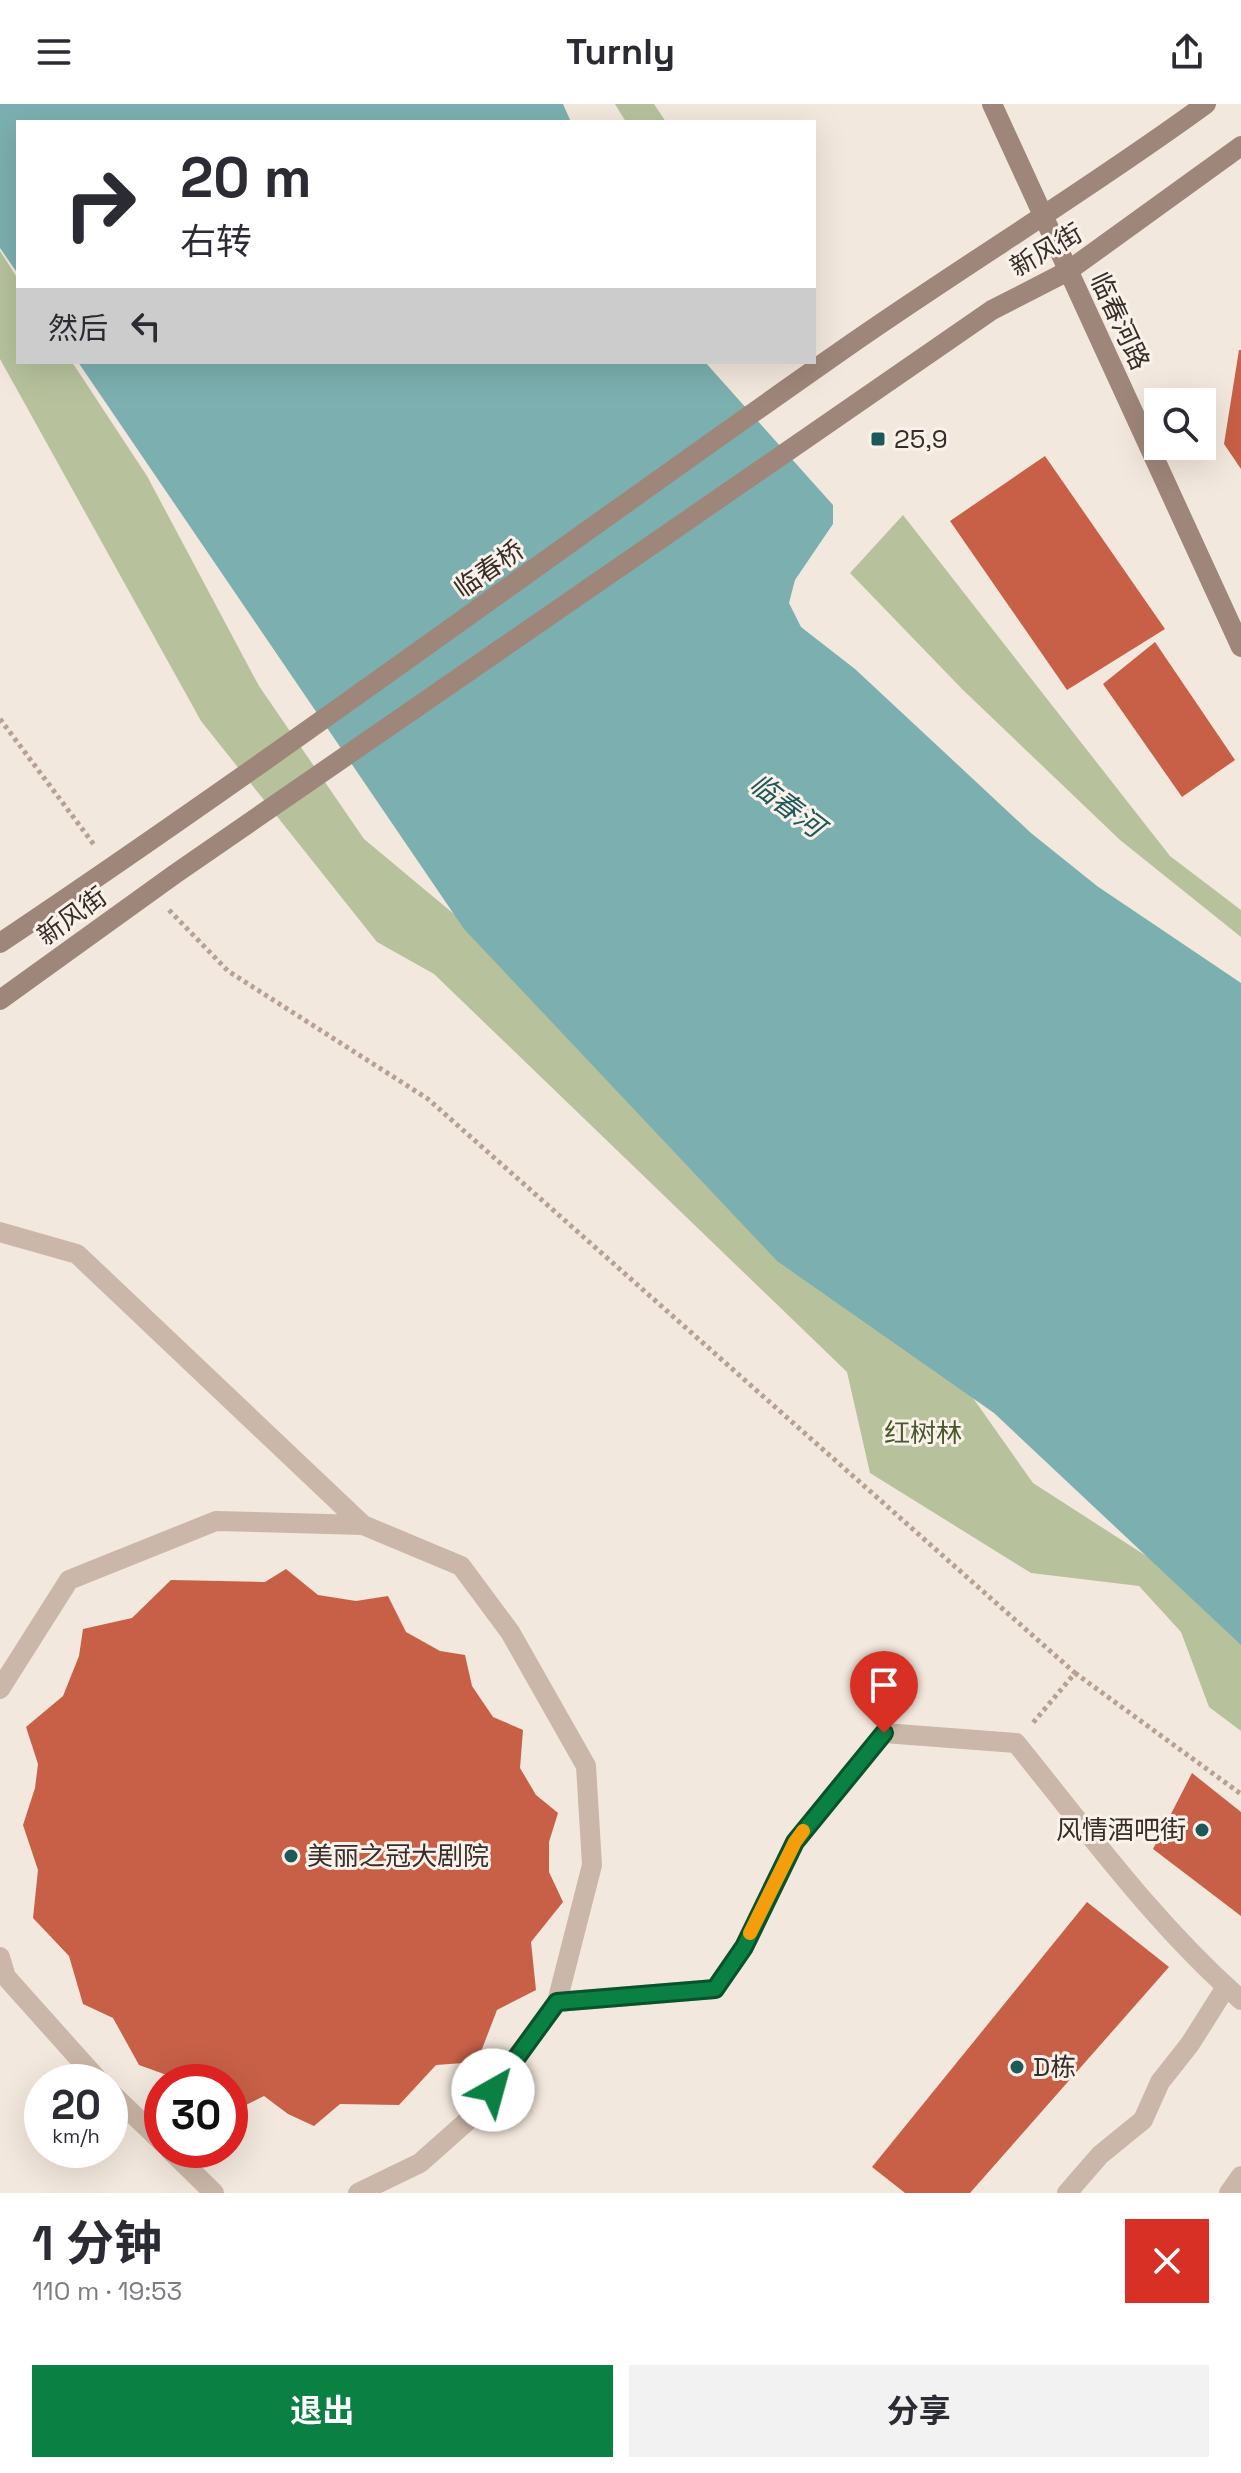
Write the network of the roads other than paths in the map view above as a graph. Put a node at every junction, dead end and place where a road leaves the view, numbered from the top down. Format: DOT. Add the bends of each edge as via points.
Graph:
graph roads {
  1 [pos="992,104"];
  2 [pos="1206,104"];
  3 [pos="1241,146"];
  4 [pos="1043,218"];
  5 [pos="1068,271"];
  6 [pos="852,343"];
  7 [pos="1241,647"];
  8 [pos="157,837"];
  9 [pos="0,943"];
  10 [pos="0,1000"];
  11 [pos="0,1232"];
  12 [pos="363,1525"];
  13 [pos="0,1689"];
  14 [pos="2,1968"];
  15 [pos="1234,1993"];
  16 [pos="557,2002"];
  17 [pos="85,2064"];
  18 [pos="128,2109"];
  19 [pos="144,2125"];
  20 [pos="188,2168"];
  21 [pos="1241,2176"];
  22 [pos="214,2193"];
  23 [pos="358,2193"];
  24 [pos="1067,2193"];
  25 [pos="1229,2193"];
  1 -- 4 [label="main road, 临春河路"];
  2 -- 4 [label="main road, 新风街"];
  3 -- 5 [label="main road, 新风街"];
  4 -- 5 [label="main road, 临春河路"];
  4 -- 6 [label="main road, 新风街"];
  5 -- 7 [label="main road, 临春河路"];
  5 -- 10 [label="main road, 新风街" via="992,310"];
  6 -- 8 [label="main road, 临春桥"];
  8 -- 9 [label="main road, 新风街"];
  11 -- 12 [label="street" via="77,1254"];
  12 -- 13 [label="street" via="216,1521 69,1580"];
  12 -- 16 [label="street" via="461,1566 510,1632 586,1766 592,1865"];
  14 -- 17 [label="street"];
  15 -- 16 [label="street" via="1166,1929 1016,1743 884,1733 795,1842 744,1947 715,1989"];
  15 -- 24 [label="street" via="1160,2082 1143,2120 1100,2155"];
  16 -- 23 [label="street" via="474,2115 420,2163"];
  18 -- 19 [label="street"];
  20 -- 22 [label="street"];
  21 -- 25 [label="street"];
}
